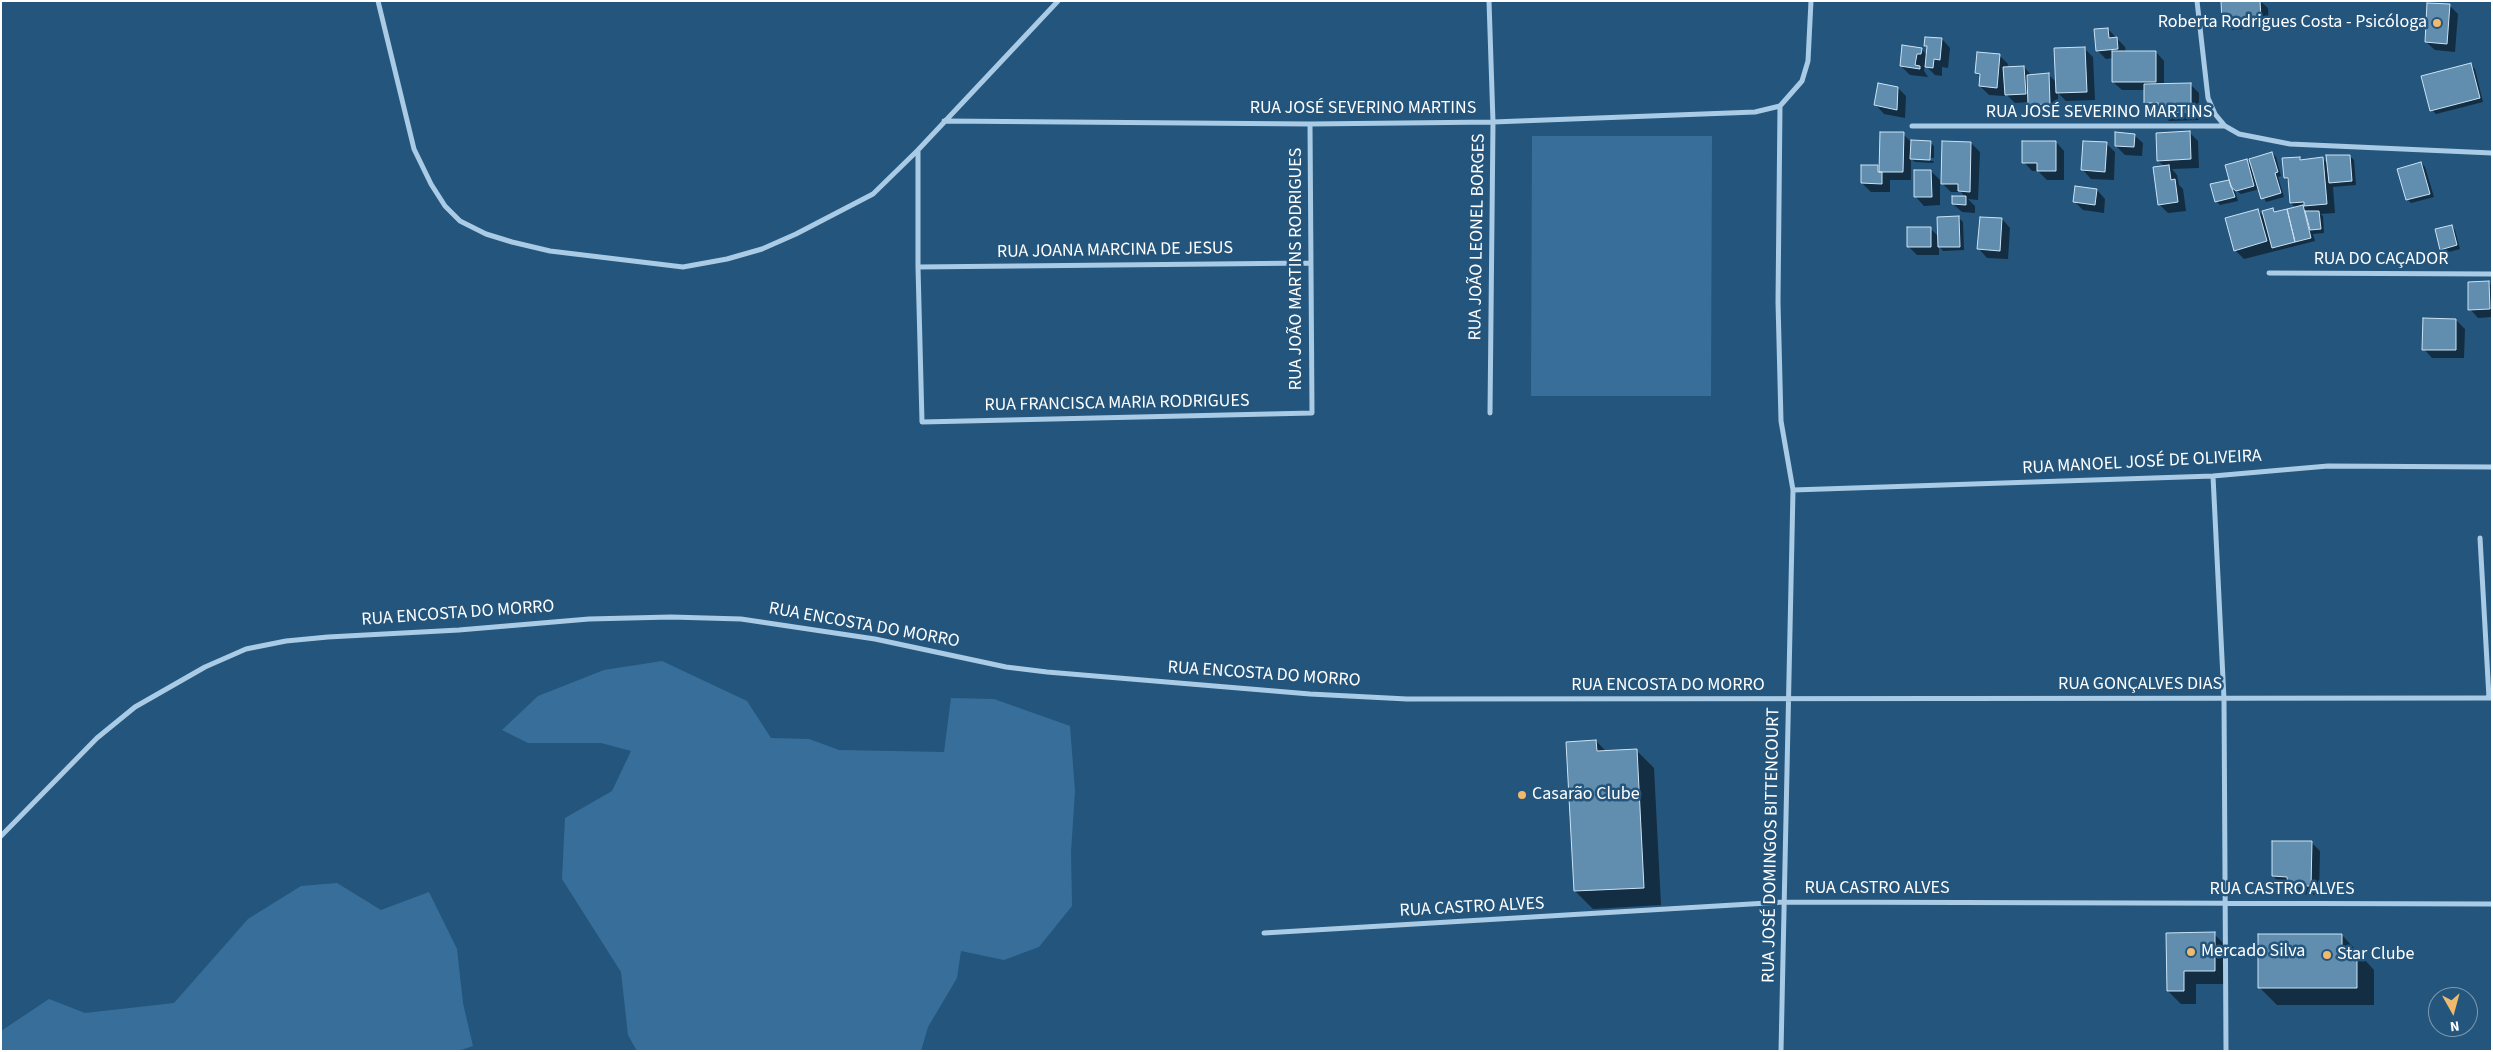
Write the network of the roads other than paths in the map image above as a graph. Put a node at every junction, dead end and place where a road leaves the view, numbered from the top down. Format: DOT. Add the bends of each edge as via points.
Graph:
graph roads {
  1 [pos="378,1"];
  2 [pos="1058,1"];
  3 [pos="1489,1"];
  4 [pos="1811,1"];
  5 [pos="2197,1"];
  6 [pos="1780,106"];
  7 [pos="944,121"];
  8 [pos="1493,122"];
  9 [pos="1310,124"];
  10 [pos="1912,126"];
  11 [pos="2225,126"];
  12 [pos="918,150"];
  13 [pos="2492,153"];
  14 [pos="1311,263"];
  15 [pos="918,267"];
  16 [pos="2269,273"];
  17 [pos="2492,274"];
  18 [pos="1312,413"];
  19 [pos="1490,413"];
  20 [pos="2492,467"];
  21 [pos="2213,476"];
  22 [pos="1793,490"];
  23 [pos="2480,538"];
  24 [pos="2490,698"];
  25 [pos="2224,699"];
  26 [pos="1788,700"];
  27 [pos="1,836"];
  28 [pos="1784,902"];
  29 [pos="2225,904"];
  30 [pos="2492,904"];
  31 [pos="1264,933"];
  32 [pos="1781,1051"];
  33 [pos="2226,1051"];
  1 -- 12 [label="street" via="414,149 431,184 445,206 460,221 512,242 558,252 661,265 683,267 719,261 762,249 853,206 873,194"];
  2 -- 7 [label="street"];
  3 -- 8 [label="street, RUA JOÃO LEONEL BORGES"];
  4 -- 6 [label="street" via="1808,61 1802,81"];
  5 -- 11 [label="street" via="2208,98"];
  6 -- 8 [label="street, RUA JOSÉ SEVERINO MARTINS" via="1755,112"];
  6 -- 22 [label="street, RUA JOSÉ DOMINGOS BITTENCOURT" via="1778,302 1781,421"];
  7 -- 9 [label="street, RUA JOSÉ SEVERINO MARTINS"];
  7 -- 12 [label="street"];
  8 -- 9 [label="street, RUA JOSÉ SEVERINO MARTINS"];
  8 -- 19 [label="street, RUA JOÃO LEONEL BORGES"];
  9 -- 14 [label="street, RUA JOÃO MARTINS RODRIGUES"];
  10 -- 11 [label="street, RUA JOSÉ SEVERINO MARTINS"];
  11 -- 13 [label="street, RUA JOSÉ SEVERINO MARTINS" via="2247,136 2290,144"];
  12 -- 15 [label="street"];
  14 -- 15 [label="street, RUA JOANA MARCINA DE JESUS"];
  14 -- 18 [label="street, RUA JOÃO MARTINS RODRIGUES"];
  15 -- 18 [label="street, RUA FRANCISCA MARIA RODRIGUES" via="922,422"];
  16 -- 17 [label="street, RUA DO CAÇADOR"];
  20 -- 21 [label="street, RUA MANOEL JOSÉ DE OLIVEIRA" via="2328,466"];
  21 -- 22 [label="street, RUA MANOEL JOSÉ DE OLIVEIRA"];
  21 -- 25 [label="street"];
  22 -- 26 [label="street, RUA JOSÉ DOMINGOS BITTENCOURT"];
  23 -- 24 [label="street"];
  24 -- 25 [label="street, RUA GONÇALVES DIAS"];
  25 -- 26 [label="street, RUA GONÇALVES DIAS"];
  25 -- 29 [label="street"];
  26 -- 27 [label="street, RUA ENCOSTA DO MORRO" via="1492,700 1310,694 1006,667 874,639 741,619 589,619 459,630 328,636 286,640 246,649 205,667 135,708 96,738"];
  26 -- 28 [label="street, RUA JOSÉ DOMINGOS BITTENCOURT"];
  28 -- 29 [label="street, RUA CASTRO ALVES"];
  28 -- 31 [label="street, RUA CASTRO ALVES"];
  28 -- 32 [label="street, RUA JOSÉ DOMINGOS BITTENCOURT"];
  29 -- 30 [label="street, RUA CASTRO ALVES"];
  29 -- 33 [label="street"];
}
